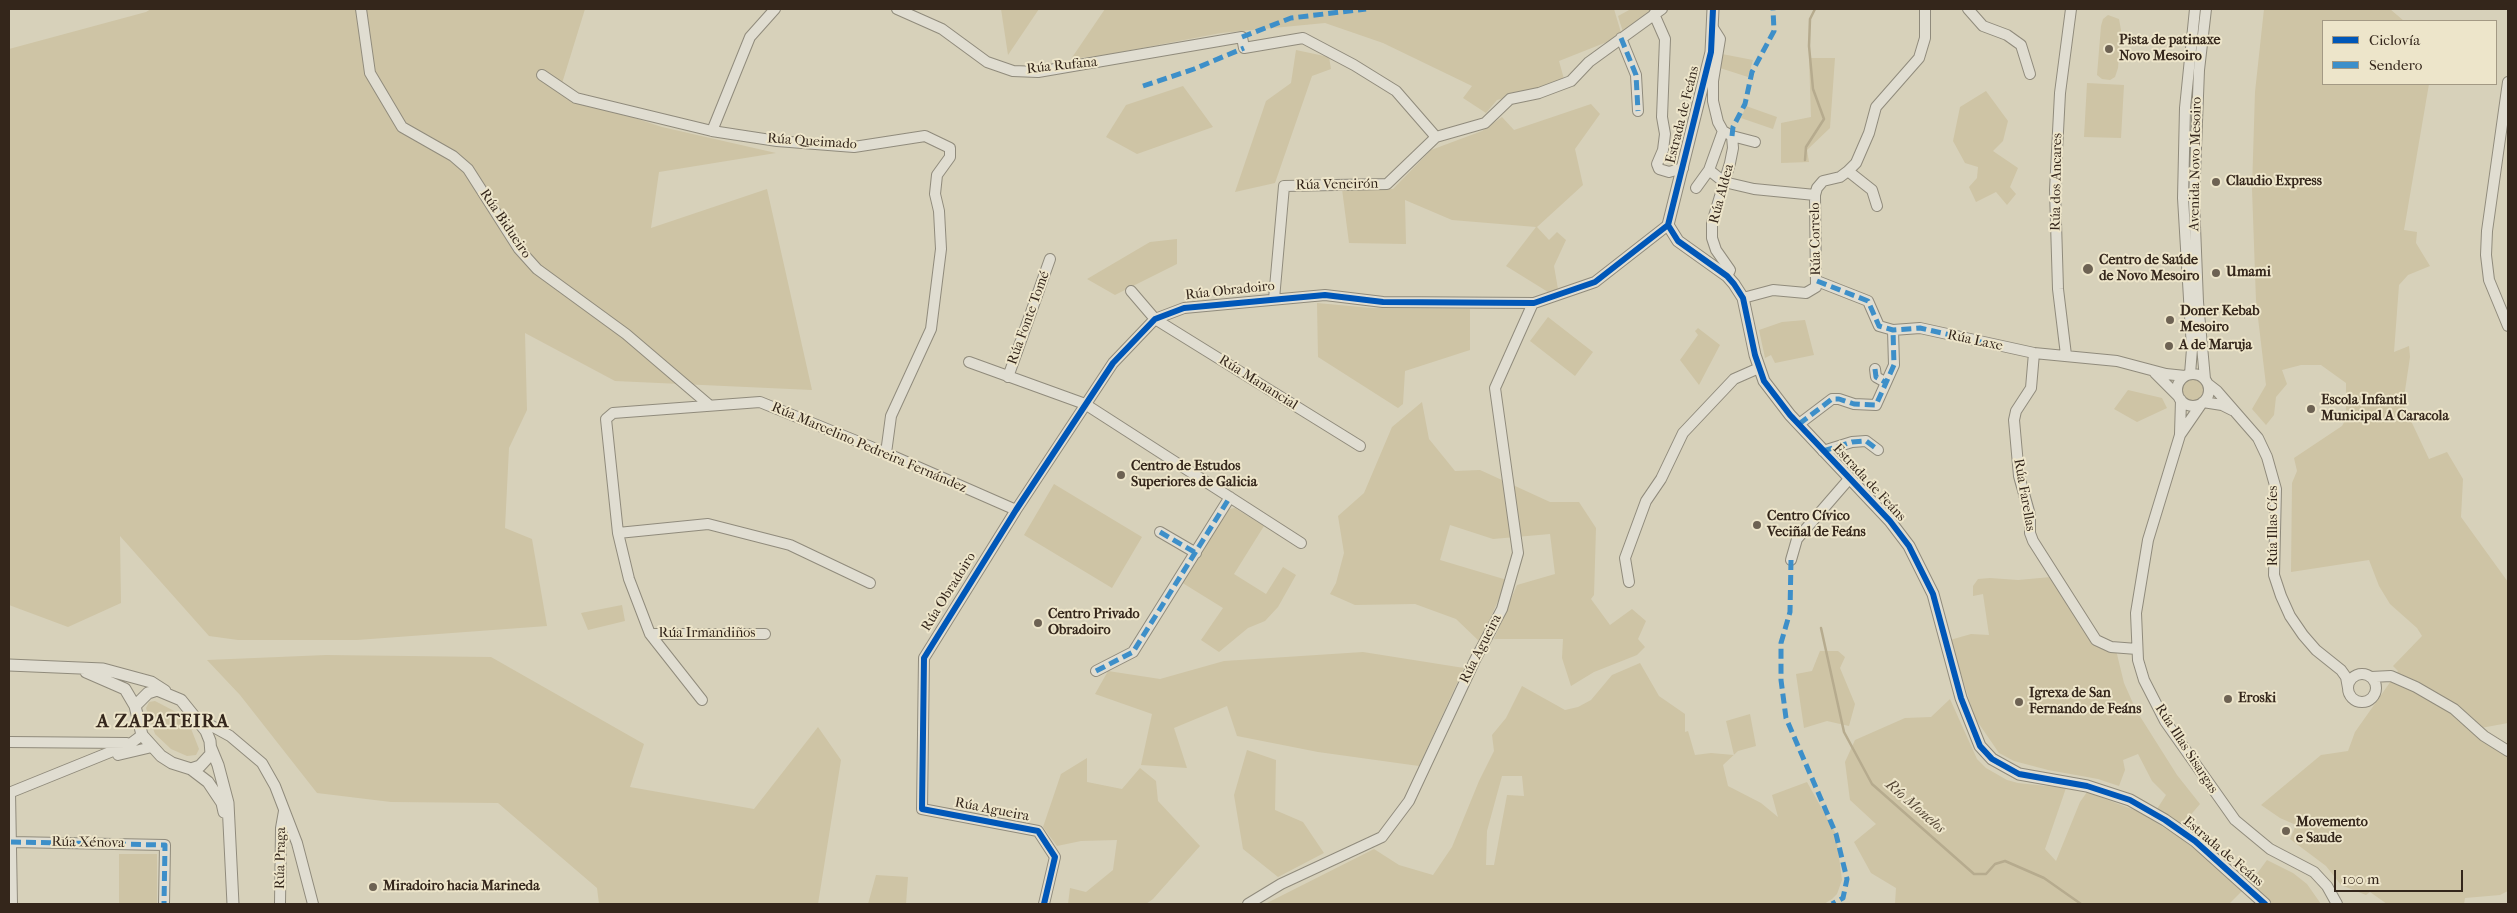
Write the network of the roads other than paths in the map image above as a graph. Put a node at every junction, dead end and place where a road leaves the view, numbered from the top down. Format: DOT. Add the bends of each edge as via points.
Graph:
graph roads {
  1 [pos="361,9"];
  2 [pos="775,9"];
  3 [pos="897,9"];
  4 [pos="1713,9"];
  5 [pos="1925,9"];
  6 [pos="1968,9"];
  7 [pos="2071,9"];
  8 [pos="2195,9"];
  9 [pos="2206,9"];
  10 [pos="1658,11"];
  11 [pos="1713,28"];
  12 [pos="1621,38"];
  13 [pos="2030,74"];
  14 [pos="542,75"];
  15 [pos="2508,82"];
  16 [pos="1638,112"];
  17 [pos="712,131"];
  18 [pos="1728,133"];
  19 [pos="1436,137"];
  20 [pos="1755,142"];
  21 [pos="1684,168"];
  22 [pos="1709,170"];
  23 [pos="1848,171"];
  24 [pos="1724,182"];
  25 [pos="1696,188"];
  26 [pos="1815,195"];
  27 [pos="1877,206"];
  28 [pos="1668,225"];
  29 [pos="1050,259"];
  30 [pos="1727,276"];
  31 [pos="1816,281"];
  32 [pos="1131,291"];
  33 [pos="1743,298"];
  34 [pos="1274,299"];
  35 [pos="1533,303"];
  36 [pos="1155,319"];
  37 [pos="2508,326"];
  38 [pos="1893,330"];
  39 [pos="2034,353"];
  40 [pos="2066,355"];
  41 [pos="969,362"];
  42 [pos="1759,368"];
  43 [pos="1875,369"];
  44 [pos="2152,371"];
  45 [pos="2187,375"];
  46 [pos="1008,377"];
  47 [pos="2207,381"];
  48 [pos="1885,382"];
  49 [pos="2180,398"];
  50 [pos="2202,403"];
  51 [pos="708,404"];
  52 [pos="1085,404"];
  53 [pos="2232,411"];
  54 [pos="1799,424"];
  55 [pos="2180,435"];
  56 [pos="1360,446"];
  57 [pos="1878,450"];
  58 [pos="1823,451"];
  59 [pos="886,453"];
  60 [pos="1849,479"];
  61 [pos="1230,497"];
  62 [pos="1016,510"];
  63 [pos="1160,532"];
  64 [pos="618,533"];
  65 [pos="1301,543"];
  66 [pos="1196,552"];
  67 [pos="1791,560"];
  68 [pos="1629,582"];
  69 [pos="870,583"];
  70 [pos="650,634"];
  71 [pos="765,634"];
  72 [pos="2137,649"];
  73 [pos="2335,664"];
  74 [pos="9,665"];
  75 [pos="72,668"];
  76 [pos="1096,671"];
  77 [pos="2359,674"];
  78 [pos="2371,677"];
  79 [pos="2348,688"];
  80 [pos="166,692"];
  81 [pos="702,700"];
  82 [pos="135,706"];
  83 [pos="199,719"];
  84 [pos="142,735"];
  85 [pos="230,736"];
  86 [pos="9,742"];
  87 [pos="67,742"];
  88 [pos="130,744"];
  89 [pos="211,744"];
  90 [pos="152,747"];
  91 [pos="2508,751"];
  92 [pos="108,755"];
  93 [pos="83,763"];
  94 [pos="191,769"];
  95 [pos="10,792"];
  96 [pos="922,809"];
  97 [pos="284,811"];
  98 [pos="231,836"];
  99 [pos="11,842"];
  100 [pos="10,892"];
  101 [pos="2335,902"];
  102 [pos="12,904"];
  103 [pos="164,904"];
  104 [pos="233,904"];
  105 [pos="280,904"];
  106 [pos="312,904"];
  107 [pos="1044,904"];
  108 [pos="1248,904"];
  109 [pos="2265,904"];
  1 -- 51 [label="street, Rúa Bidueiro" via="370,73 402,127 453,156 468,170 519,249 537,269 626,334"];
  2 -- 17 [label="street" via="750,37"];
  3 -- 19 [label="street, Rúa Rufana" via="942,29 987,62 1013,71 1038,72 1243,43 1303,38 1396,90"];
  4 -- 11 [label="street, Estrada de Feáns"];
  5 -- 23 [label="street" via="1925,38 1920,58 1876,107 1861,153"];
  6 -- 13 [label="street" via="1983,26 2007,35 2021,45"];
  7 -- 40 [label="street, Rúa dos Ancares" via="2060,93 2055,190 2058,289"];
  8 -- 45 [label="street, Avenida Novo Mesoiro" via="2187,84 2183,198 2192,357"];
  9 -- 47 [label="street, Avenida Novo Mesoiro" via="2199,70 2194,201 2198,302"];
  10 -- 12 [label="street"];
  10 -- 21 [label="street" via="1665,44 1662,117 1665,134 1657,164 1659,169 1669,172"];
  11 -- 18 [label="street" via="1720,39 1713,81 1714,101 1718,122"];
  11 -- 21 [label="street, Estrada de Feáns" via="1711,52"];
  12 -- 16 [label="street" via="1636,75"];
  12 -- 19 [label="street" via="1588,62 1571,81 1510,99 1485,123"];
  14 -- 17 [label="street, Rúa Queimado" via="576,98"];
  15 -- 37 [label="street" via="2486,255 2490,280"];
  17 -- 59 [label="street, Rúa Queimado" via="776,141 854,147 925,136 950,148 950,157 937,175 935,194 941,249 931,329 891,416"];
  18 -- 20 [label="street"];
  18 -- 22 [label="street"];
  18 -- 24 [label="street, Rúa Aldea" via="1733,148"];
  19 -- 34 [label="street, Rúa Veneirón" via="1386,184 1284,186"];
  21 -- 28 [label="street, Estrada de Feáns"];
  22 -- 24 [label="street"];
  22 -- 25 [label="street"];
  23 -- 26 [label="street, Rúa Correlo" via="1819,184"];
  23 -- 27 [label="street" via="1872,190"];
  24 -- 26 [label="street" via="1754,189"];
  24 -- 30 [label="street, Rúa Aldea" via="1712,223 1712,238 1730,270"];
  26 -- 31 [label="street, Rúa Correlo"];
  28 -- 30 [label="street, Estrada de Feáns" via="1678,241"];
  28 -- 35 [label="street, Rúa Obradoiro" via="1594,282"];
  29 -- 46 [label="street, Rúa Fonte Tomé"];
  30 -- 33 [label="street, Estrada de Feáns"];
  31 -- 33 [label="street, Rúa Correlo" via="1816,287 1806,293 1773,290"];
  31 -- 38 [label="street" via="1868,301 1879,326"];
  32 -- 36 [label="street, Rúa Manancial"];
  33 -- 42 [label="street, Estrada de Feáns"];
  34 -- 35 [label="street, Rúa Obradoiro" via="1325,295 1383,302"];
  34 -- 36 [label="street, Rúa Obradoiro" via="1184,308"];
  35 -- 108 [label="street, Rúa Agueira" via="1495,388 1518,553 1502,609 1410,801 1382,837 1281,884"];
  36 -- 52 [label="street, Rúa Obradoiro" via="1113,363"];
  36 -- 56 [label="street, Rúa Manancial"];
  38 -- 39 [label="street, Rúa Laxe" via="1920,328"];
  38 -- 48 [label="street" via="1894,365"];
  39 -- 40 [label="street, Rúa Laxe"];
  39 -- 72 [label="street, Rúa Farellas" via="2031,388 2014,420 2019,476 2030,515 2030,533 2096,640 2111,647"];
  40 -- 44 [label="street, Rúa Laxe" via="2118,361"];
  41 -- 46 [label="street, Rúa Fonte Tomé"];
  42 -- 54 [label="street, Estrada de Feáns" via="1764,381"];
  42 -- 68 [label="street" via="1748,371 1728,385 1683,434 1646,501 1625,558"];
  43 -- 48 [label="street" via="1876,377"];
  44 -- 45 [label="street, Rúa Laxe"];
  44 -- 49 [label="street, Rúa Laxe"];
  45 -- 47 [label="street" via="2201,375"];
  45 -- 49 [label="street" via="2178,385"];
  46 -- 52 [label="street, Rúa Fonte Tomé"];
  47 -- 50 [label="street" via="2208,395"];
  47 -- 53 [label="street, Rúa Illas Cíes"];
  48 -- 54 [label="street" via="1876,405 1832,399"];
  49 -- 50 [label="street" via="2191,406"];
  49 -- 55 [label="street, Rúa Illas Sisargas"];
  50 -- 53 [label="street, Rúa Illas Cíes"];
  50 -- 55 [label="street, Rúa Illas Sisargas"];
  51 -- 59 [label="street, Rúa Marcelino Pedreira Fernández" via="760,402"];
  51 -- 64 [label="street, Rúa Marcelino Pedreira Fernández" via="613,413 606,419"];
  52 -- 61 [label="street, Rúa Fonte Tomé"];
  52 -- 62 [label="street, Rúa Obradoiro"];
  53 -- 73 [label="street, Rúa Illas Cíes" via="2258,438 2274,477 2277,501 2274,575 2281,596 2303,635"];
  54 -- 58 [label="street, Estrada de Feáns"];
  55 -- 72 [label="street, Rúa Illas Sisargas" via="2146,548 2136,613"];
  57 -- 58 [label="street" via="1866,441"];
  58 -- 60 [label="street, Estrada de Feáns"];
  59 -- 62 [label="street, Rúa Marcelino Pedreira Fernández"];
  60 -- 67 [label="street" via="1797,539"];
  60 -- 109 [label="street, Estrada de Feáns" via="1890,521 1909,546 1926,578 1961,698 1980,746 1992,759 2019,774 2087,786 2130,800 2195,841"];
  61 -- 65 [label="street, Rúa Fonte Tomé"];
  61 -- 66 [label="street"];
  62 -- 96 [label="street, Rúa Obradoiro" via="924,658"];
  63 -- 66 [label="street"];
  64 -- 69 [label="street" via="708,524 790,545"];
  64 -- 70 [label="street, Rúa Marcelino Pedreira Fernández" via="629,579"];
  66 -- 76 [label="street" via="1133,652"];
  70 -- 71 [label="street, Rúa Irmandiños"];
  70 -- 81 [label="street, Rúa Marcelino Pedreira Fernández"];
  72 -- 101 [label="street, Rúa Illas Sisargas" via="2144,680 2165,722 2235,820 2270,849 2314,872"];
  73 -- 77 [label="street, Rúa Illas Cíes"];
  73 -- 79 [label="street, Rúa Illas Cíes" via="2346,677"];
  74 -- 75 [label="street"];
  75 -- 80 [label="street" via="124,673 151,682"];
  75 -- 82 [label="street" via="125,689"];
  77 -- 78 [label="street, Rúa Illas Cíes"];
  77 -- 79 [label="street" via="2349,681"];
  78 -- 79 [label="street, Rúa Illas Cíes" via="2375,682 2374,695 2364,702 2352,699"];
  78 -- 91 [label="street" via="2391,676 2416,687 2454,709 2484,736"];
  80 -- 82 [label="street" via="148,693"];
  80 -- 83 [label="street" via="182,700"];
  82 -- 84 [label="street"];
  83 -- 85 [label="street"];
  83 -- 89 [label="street"];
  84 -- 88 [label="street"];
  84 -- 90 [label="street"];
  85 -- 89 [label="street" via="220,736"];
  85 -- 97 [label="street" via="262,763"];
  86 -- 87 [label="street"];
  87 -- 88 [label="street"];
  87 -- 92 [label="street"];
  87 -- 93 [label="street" via="81,749"];
  88 -- 92 [label="street"];
  89 -- 94 [label="street" via="211,754 200,766"];
  89 -- 98 [label="street" via="226,790"];
  90 -- 92 [label="street"];
  90 -- 94 [label="street" via="172,763"];
  92 -- 93 [label="street"];
  93 -- 95 [label="street"];
  94 -- 98 [label="street" via="208,782 222,803"];
  95 -- 99 [label="street"];
  96 -- 107 [label="street, Rúa Agueira" via="1038,831 1055,857"];
  97 -- 105 [label="street, Rúa Praga"];
  97 -- 106 [label="street"];
  98 -- 104 [label="street"];
  99 -- 100 [label="street"];
  99 -- 103 [label="street, Rúa Xénova" via="165,844"];
  100 -- 102 [label="street"];
}
